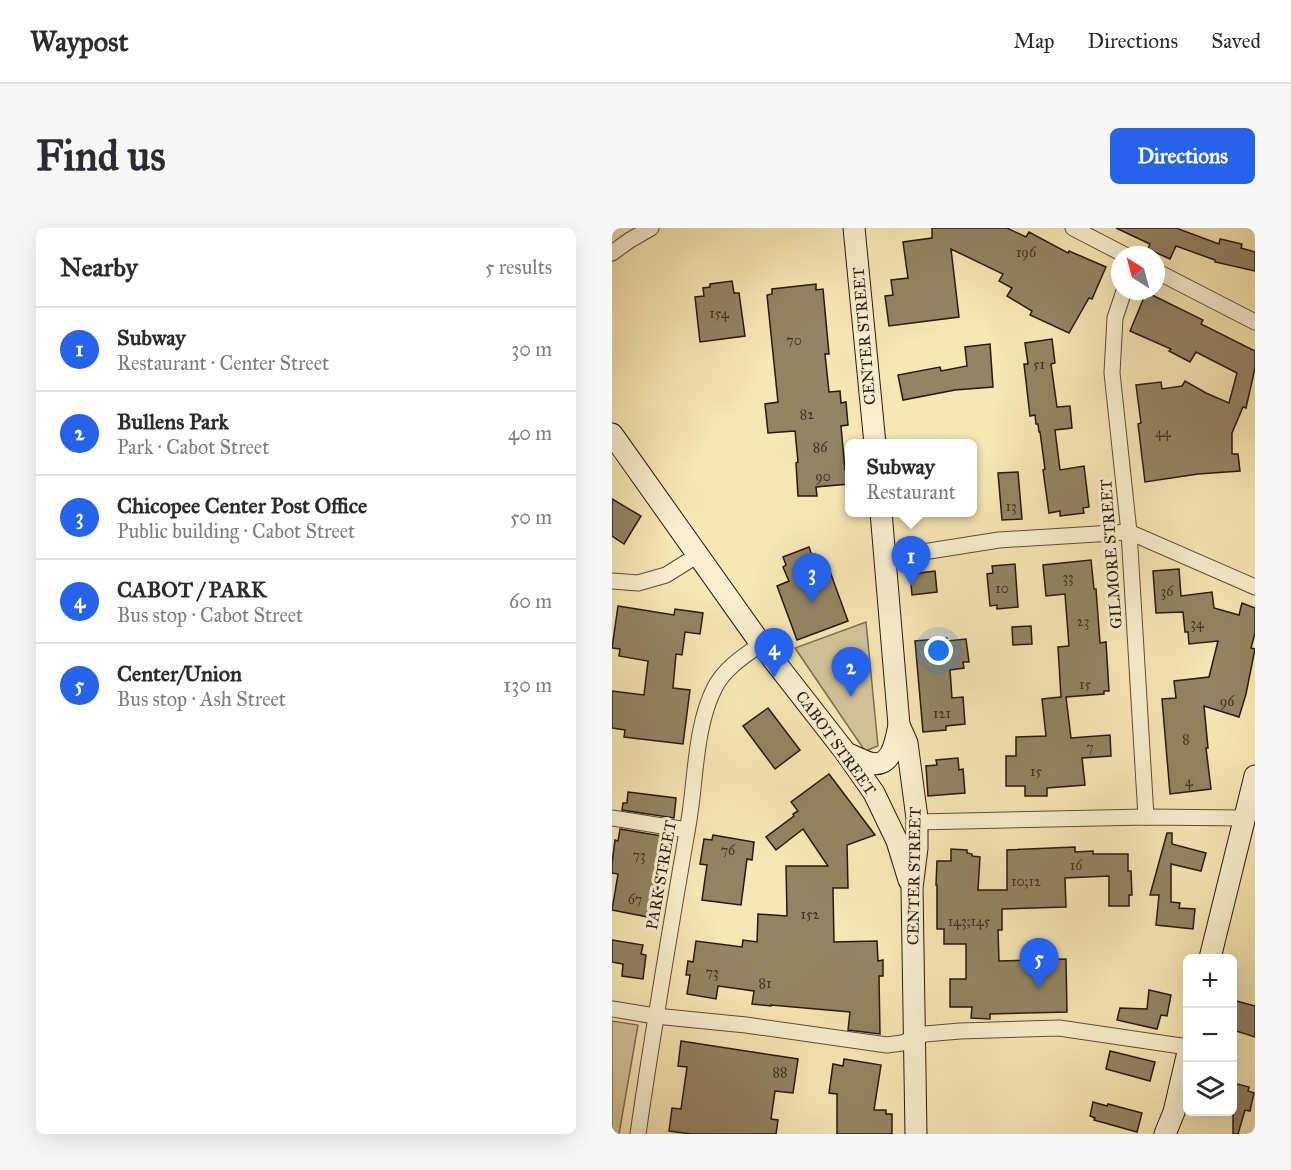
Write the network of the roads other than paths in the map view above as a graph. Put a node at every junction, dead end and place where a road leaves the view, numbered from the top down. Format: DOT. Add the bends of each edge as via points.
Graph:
graph roads {
  1 [pos="651,228"];
  2 [pos="854,228"];
  3 [pos="1073,228"];
  4 [pos="1111,248"];
  5 [pos="612,253"];
  6 [pos="1165,276"];
  7 [pos="1121,300"];
  8 [pos="1255,322"];
  9 [pos="612,434"];
  10 [pos="874,439"];
  11 [pos="881,517"];
  12 [pos="1129,532"];
  13 [pos="698,555"];
  14 [pos="885,558"];
  15 [pos="612,581"];
  16 [pos="1255,587"];
  17 [pos="761,644"];
  18 [pos="899,725"];
  19 [pos="846,753"];
  20 [pos="1255,776"];
  21 [pos="874,792"];
  22 [pos="1146,817"];
  23 [pos="612,819"];
  24 [pos="1244,819"];
  25 [pos="917,822"];
  26 [pos="687,830"];
  27 [pos="912,888"];
  28 [pos="1211,954"];
  29 [pos="612,1009"];
  30 [pos="655,1016"];
  31 [pos="914,1038"];
  32 [pos="1183,1048"];
  33 [pos="1185,1062"];
  34 [pos="638,1134"];
  35 [pos="916,1134"];
  36 [pos="1165,1134"];
  1 -- 5 [label="street"];
  2 -- 10 [label="main road, CENTER STREET"];
  3 -- 4 [label="street"];
  6 -- 8 [label="street"];
  7 -- 12 [label="street, GILMORE STREET" via="1115,318 1112,373"];
  9 -- 13 [label="main road, CABOT STREET"];
  11 -- 14 [label="main road, CENTER STREET"];
  12 -- 14 [label="street" via="999,540"];
  12 -- 16 [label="street"];
  12 -- 22 [label="street, GILMORE STREET"];
  13 -- 15 [label="street" via="666,575 638,583"];
  13 -- 17 [label="main road, CABOT STREET"];
  14 -- 18 [label="main road, CENTER STREET"];
  17 -- 19 [label="main road, CABOT STREET"];
  17 -- 26 [label="street, PARK STREET" via="725,672 715,687 703,718"];
  18 -- 19 [label="main road" via="891,754 878,764"];
  18 -- 25 [label="main road, CENTER STREET" via="908,743"];
  19 -- 21 [label="main road, CABOT STREET"];
  20 -- 24 [label="main road"];
  21 -- 25 [label="main road" via="892,809"];
  21 -- 27 [label="main road, CABOT STREET" via="897,841"];
  22 -- 24 [label="street"];
  22 -- 25 [label="street"];
  23 -- 26 [label="street"];
  24 -- 28 [label="main road"];
  25 -- 27 [label="main road, CENTER STREET"];
  26 -- 30 [label="street, PARK STREET"];
  27 -- 31 [label="main road, CENTER STREET"];
  29 -- 30 [label="street"];
  30 -- 31 [label="street" via="887,1046"];
  30 -- 34 [label="street, PARK STREET"];
  31 -- 32 [label="street" via="960,1031 1059,1028"];
  31 -- 35 [label="main road, CENTER STREET"];
  33 -- 36 [label="main road"];
}
